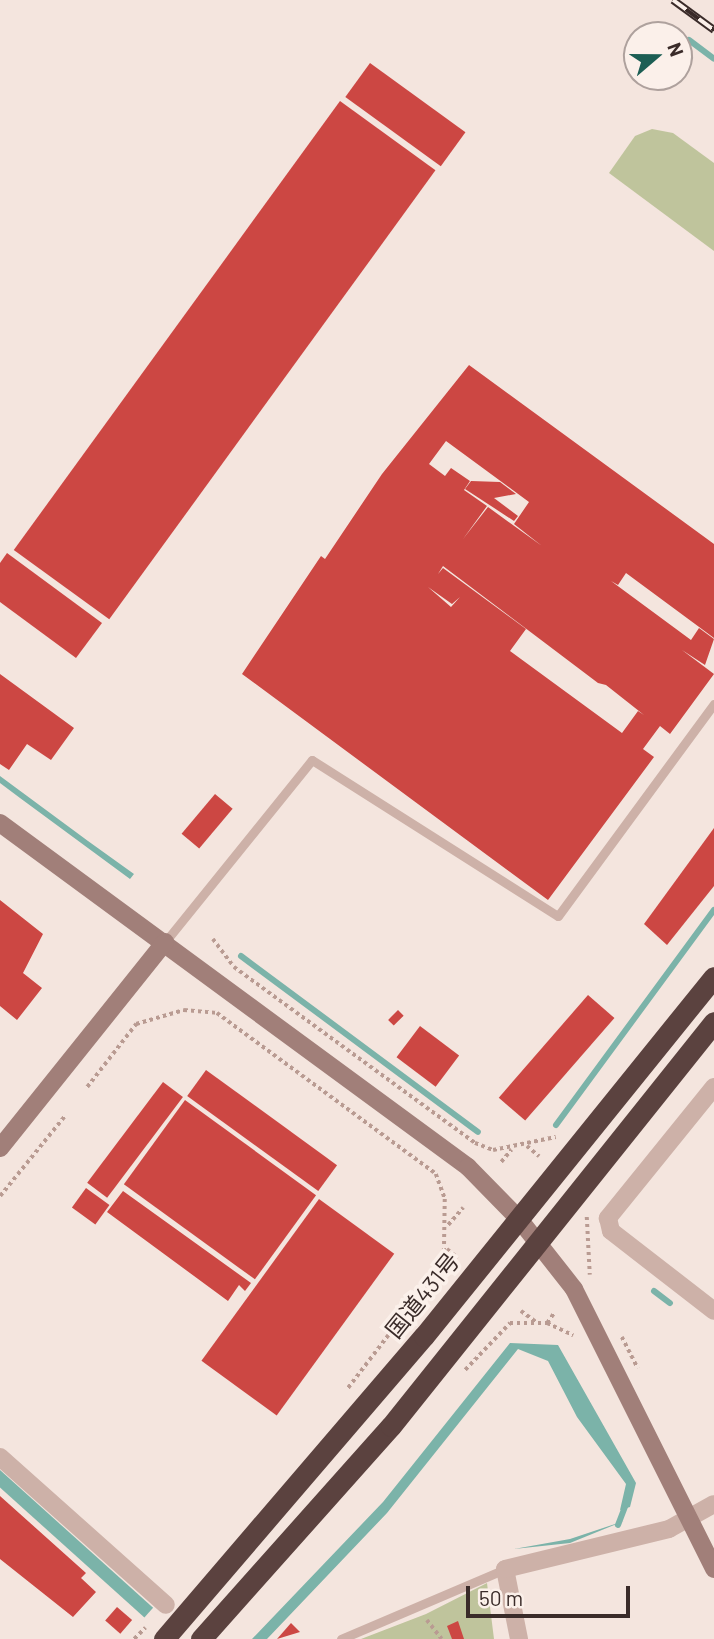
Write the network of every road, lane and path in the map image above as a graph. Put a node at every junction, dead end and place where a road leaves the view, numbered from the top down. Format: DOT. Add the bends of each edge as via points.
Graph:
graph roads {
  1 [pos="714,704"];
  2 [pos="0,823"];
  3 [pos="213,939"];
  4 [pos="165,942"];
  5 [pos="714,977"];
  6 [pos="714,1021"];
  7 [pos="87,1087"];
  8 [pos="714,1087"];
  9 [pos="64,1117"];
  10 [pos="566,1132"];
  11 [pos="527,1146"];
  12 [pos="0,1148"];
  13 [pos="513,1148"];
  14 [pos="540,1156"];
  15 [pos="501,1162"];
  16 [pos="0,1196"];
  17 [pos="463,1208"];
  18 [pos="519,1219"];
  19 [pos="448,1226"];
  20 [pos="539,1241"];
  21 [pos="447,1249"];
  22 [pos="458,1258"];
  23 [pos="522,1311"];
  24 [pos="714,1311"];
  25 [pos="554,1313"];
  26 [pos="536,1322"];
  27 [pos="547,1323"];
  28 [pos="578,1345"];
  29 [pos="460,1377"];
  30 [pos="340,1399"];
  31 [pos="0,1457"];
  32 [pos="714,1504"];
  33 [pos="691,1517"];
  34 [pos="505,1569"];
  35 [pos="714,1569"];
  36 [pos="166,1605"];
  37 [pos="422,1621"];
  38 [pos="134,1639"];
  39 [pos="164,1639"];
  40 [pos="201,1639"];
  41 [pos="341,1639"];
  42 [pos="442,1639"];
  43 [pos="519,1639"];
  1 -- 4 [label="lane" via="558,916 312,760"];
  2 -- 4 [label="street"];
  3 -- 13 [label="path" via="234,967 475,1143"];
  4 -- 12 [label="street"];
  4 -- 18 [label="street" via="458,1159"];
  5 -- 18 [label="highway, 国道431号"];
  6 -- 20 [label="highway"];
  7 -- 19 [label="path" via="136,1024 184,1010 217,1013 436,1174"];
  8 -- 24 [label="street" via="608,1218 611,1231"];
  9 -- 16 [label="path"];
  10 -- 11 [label="path"];
  11 -- 13 [label="path"];
  11 -- 14 [label="path"];
  13 -- 15 [label="path"];
  17 -- 19 [label="path"];
  18 -- 20 [label="street"];
  18 -- 39 [label="highway, 国道431号"];
  19 -- 21 [label="path"];
  20 -- 33 [label="street" via="574,1289"];
  20 -- 40 [label="highway" via="391,1426"];
  21 -- 22 [label="path"];
  21 -- 30 [label="path" via="444,1264"];
  23 -- 26 [label="path"];
  25 -- 27 [label="path"];
  26 -- 27 [label="path"];
  26 -- 29 [label="path" via="502,1327"];
  27 -- 28 [label="path" via="573,1334"];
  31 -- 36 [label="street"];
  32 -- 33 [label="street"];
  33 -- 34 [label="street" via="669,1529"];
  33 -- 35 [label="street"];
  34 -- 41 [label="lane"];
  34 -- 43 [label="street"];
  36 -- 38 [label="path"];
  37 -- 42 [label="path" via="432,1621"];
}
